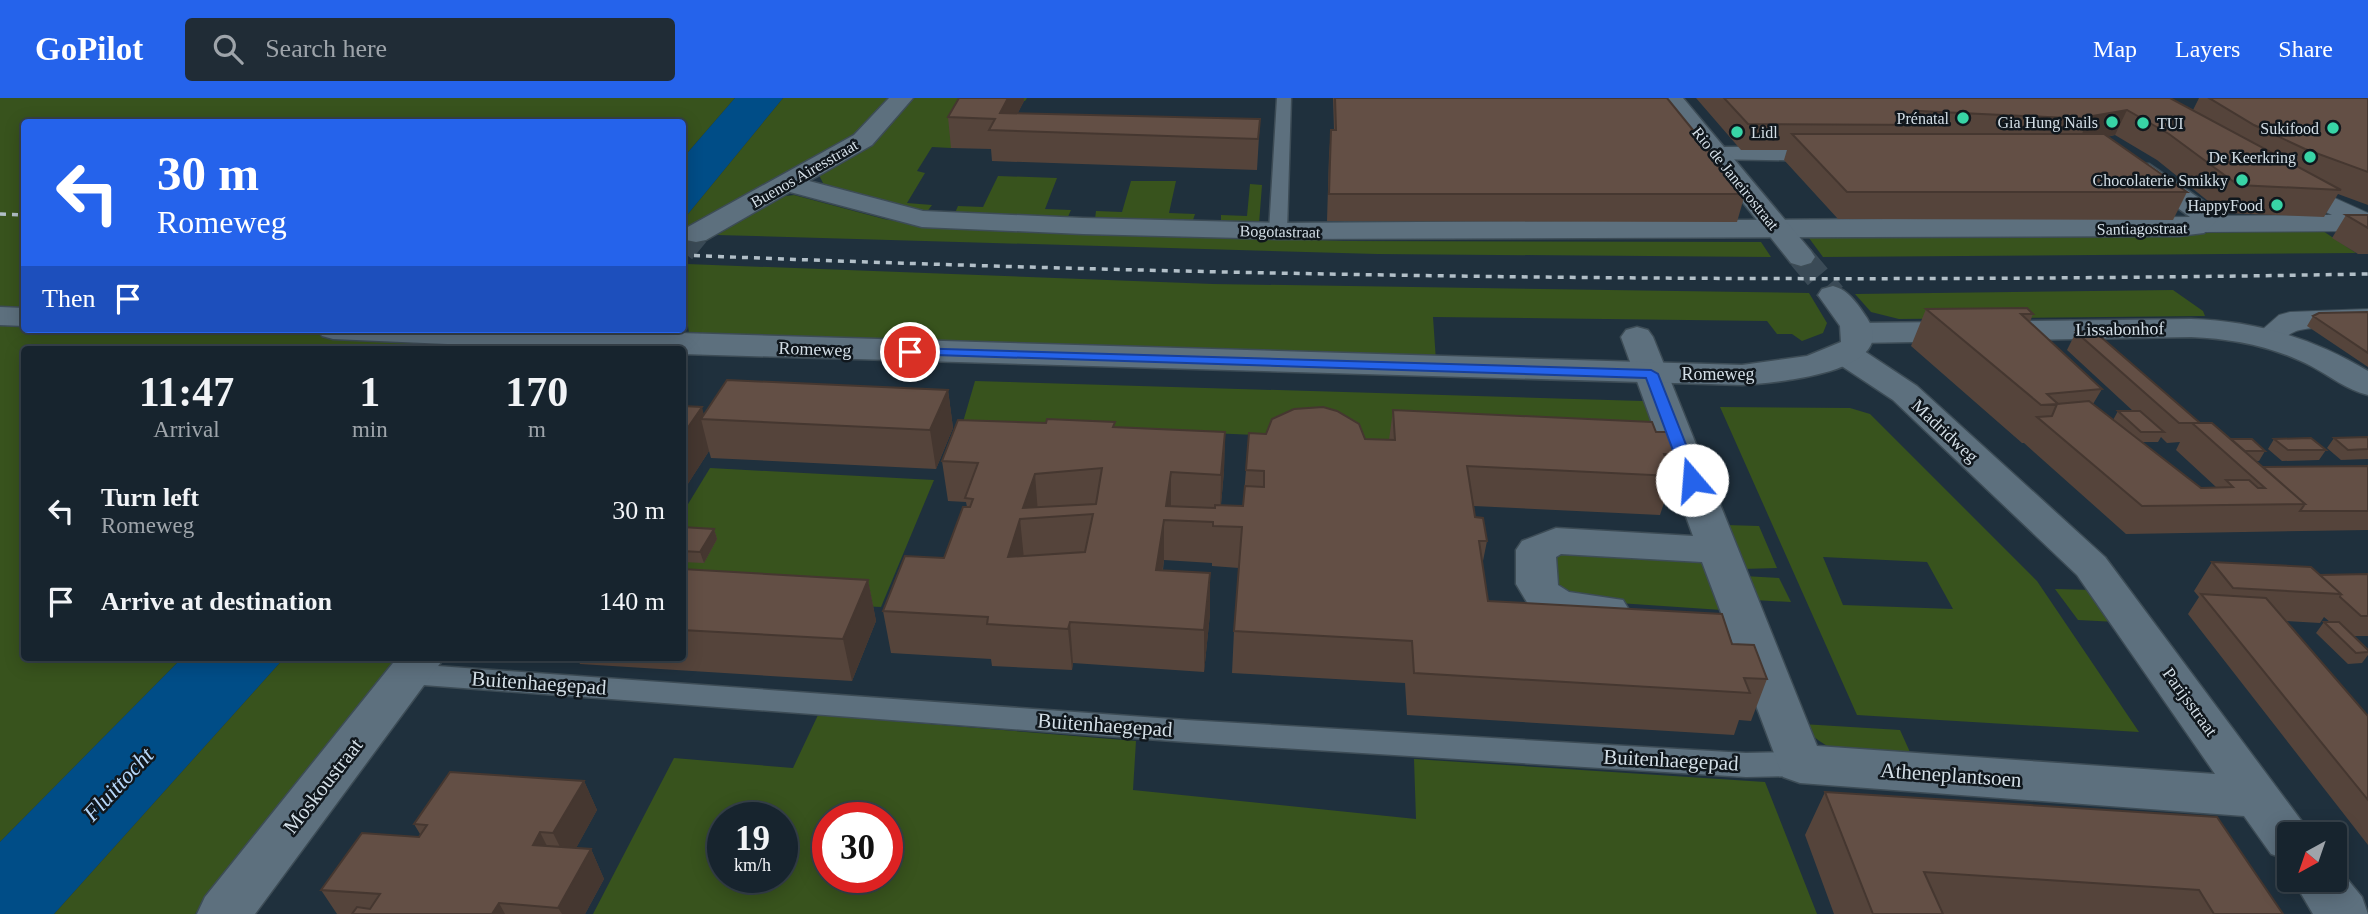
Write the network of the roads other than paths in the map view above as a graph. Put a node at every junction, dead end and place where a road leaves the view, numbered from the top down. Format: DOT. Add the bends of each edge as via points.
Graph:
graph roads {
  1 [pos="902,98"];
  2 [pos="1284,98"];
  3 [pos="1671,98"];
  4 [pos="1716,154"];
  5 [pos="1866,155"];
  6 [pos="2117,161"];
  7 [pos="2268,173"];
  8 [pos="787,183"];
  9 [pos="2368,223"];
  10 [pos="2202,224"];
  11 [pos="1778,230"];
  12 [pos="1278,231"];
  13 [pos="696,234"];
  14 [pos="1801,257"];
  15 [pos="1833,295"];
  16 [pos="0,316"];
  17 [pos="21,317"];
  18 [pos="2368,318"];
  19 [pos="437,333"];
  20 [pos="2270,336"];
  21 [pos="662,341"];
  22 [pos="1853,344"];
  23 [pos="1644,355"];
  24 [pos="2368,385"];
  25 [pos="1715,550"];
  26 [pos="2091,566"];
  27 [pos="1650,613"];
  28 [pos="416,666"];
  29 [pos="1800,764"];
  30 [pos="2259,797"];
  31 [pos="2277,822"];
  32 [pos="2327,892"];
  33 [pos="224,914"];
  34 [pos="2343,914"];
  1 -- 8 [label="street, Buenos Airesstraat" via="863,140"];
  2 -- 12 [label="lane"];
  3 -- 4 [label="street, Rio de Janeirostraat"];
  4 -- 5 [label="street"];
  4 -- 11 [label="street, Rio de Janeirostraat"];
  6 -- 10 [label="street, Santiagostraat" via="2145,171 2202,213"];
  7 -- 9 [label="street"];
  8 -- 12 [label="street, Bogotastraat" via="890,213 938,220"];
  8 -- 13 [label="street, Buenos Airesstraat"];
  9 -- 10 [label="street"];
  10 -- 11 [label="street, Santiagostraat" via="2179,228"];
  11 -- 12 [label="street, Bogotastraat"];
  11 -- 14 [label="street, Rio de Janeirostraat"];
  15 -- 22 [label="street, Madridweg"];
  16 -- 17 [label="street"];
  18 -- 20 [label="street" via="2290,321"];
  19 -- 21 [label="street, Romeweg"];
  20 -- 22 [label="street, Lissabonhof" via="2191,328"];
  20 -- 24 [label="street, Lissabonhof" via="2314,352"];
  21 -- 23 [label="street, Romeweg"];
  22 -- 23 [label="street, Romeweg" via="1763,373"];
  22 -- 26 [label="street, Madridweg"];
  23 -- 25 [label="street" via="1677,434"];
  25 -- 27 [label="street" via="1556,541 1536,550 1536,584 1547,600 1565,608"];
  25 -- 29 [label="street" via="1723,617"];
  26 -- 30 [label="street, Parijsstraat"];
  28 -- 29 [label="lane, Buitenhaegepad" via="1186,731 1746,765"];
  28 -- 33 [label="street, Moskoustraat"];
  29 -- 30 [label="street, Atheneplantsoen"];
  30 -- 31 [label="street, Parijsstraat"];
  32 -- 34 [label="street"];
}
